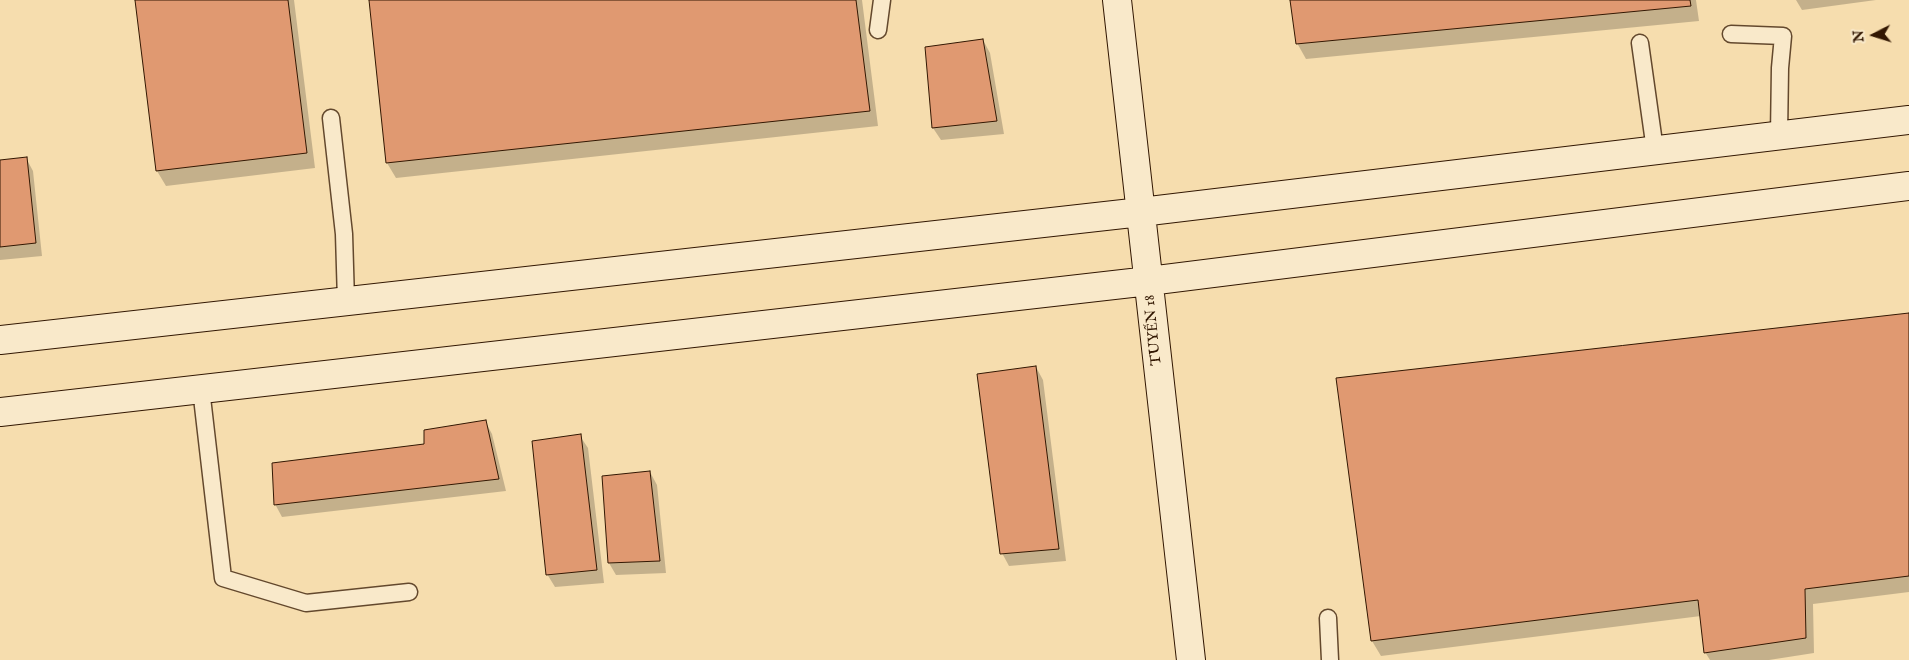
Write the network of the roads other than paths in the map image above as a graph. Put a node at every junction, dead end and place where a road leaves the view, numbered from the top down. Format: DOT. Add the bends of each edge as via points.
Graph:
graph roads {
  1 [pos="882,0"];
  2 [pos="1117,0"];
  3 [pos="878,30"];
  4 [pos="1731,34"];
  5 [pos="1640,43"];
  6 [pos="331,118"];
  7 [pos="1909,120"];
  8 [pos="1779,135"];
  9 [pos="1655,150"];
  10 [pos="1909,186"];
  11 [pos="1141,212"];
  12 [pos="1149,281"];
  13 [pos="346,301"];
  14 [pos="0,340"];
  15 [pos="201,389"];
  16 [pos="0,412"];
  17 [pos="409,592"];
  18 [pos="1328,618"];
  19 [pos="1191,660"];
  20 [pos="1330,660"];
  1 -- 3 [label="lane"];
  2 -- 11 [label="street, TUYẾN 18"];
  4 -- 8 [label="lane" via="1783,36"];
  5 -- 9 [label="lane"];
  6 -- 13 [label="lane" via="344,234"];
  7 -- 8 [label="street"];
  8 -- 9 [label="street"];
  9 -- 11 [label="street"];
  10 -- 12 [label="street"];
  11 -- 12 [label="street, TUYẾN 18"];
  11 -- 13 [label="street"];
  12 -- 15 [label="street"];
  12 -- 19 [label="street, TUYẾN 18"];
  13 -- 14 [label="street"];
  15 -- 16 [label="street"];
  15 -- 17 [label="lane" via="223,578 306,603"];
  18 -- 20 [label="lane"];
}
